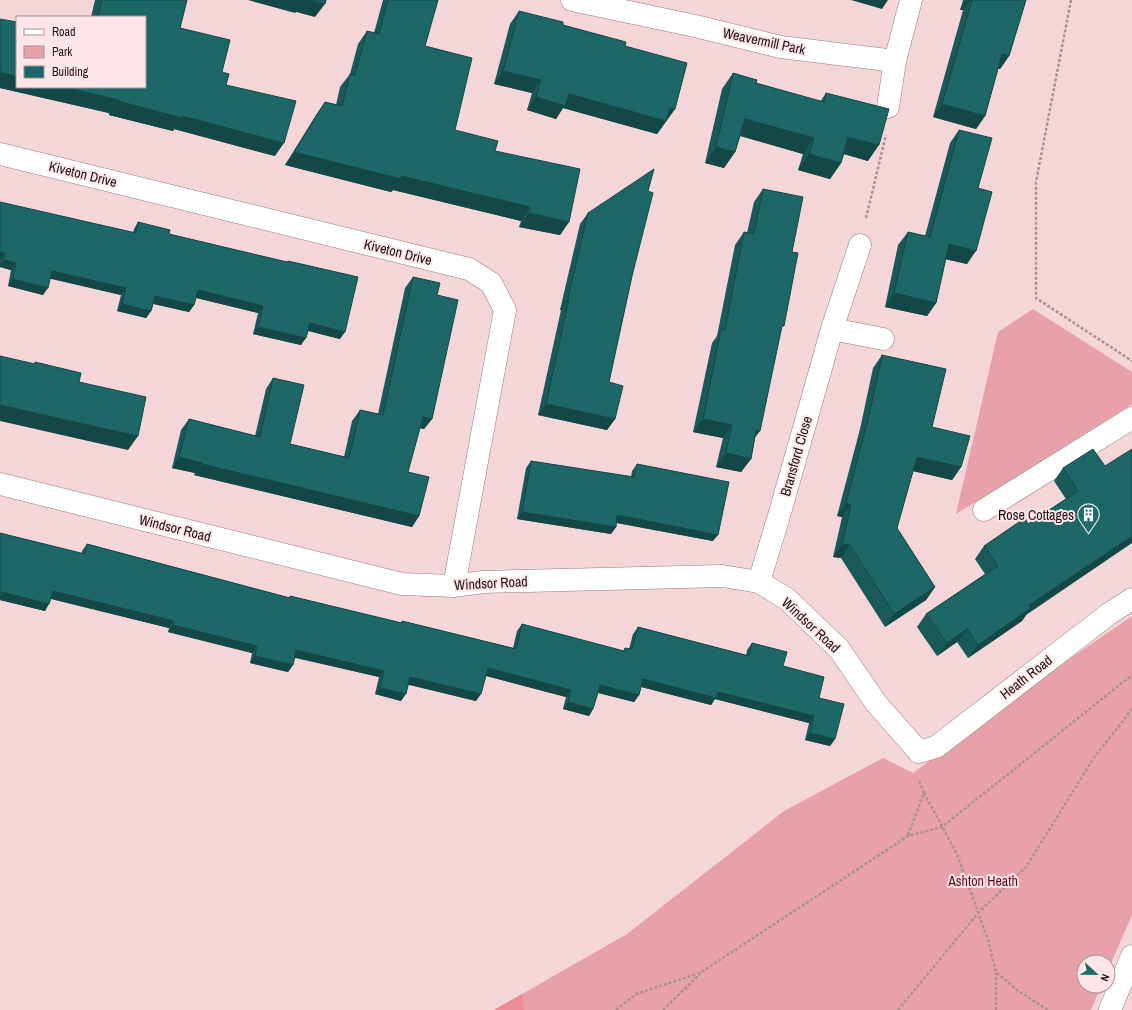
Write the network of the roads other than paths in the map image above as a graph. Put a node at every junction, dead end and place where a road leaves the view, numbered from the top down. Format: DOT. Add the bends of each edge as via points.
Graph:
graph roads {
  1 [pos="572,0"];
  2 [pos="911,0"];
  3 [pos="895,61"];
  4 [pos="888,107"];
  5 [pos="0,154"];
  6 [pos="860,245"];
  7 [pos="832,330"];
  8 [pos="883,339"];
  9 [pos="1132,418"];
  10 [pos="0,484"];
  11 [pos="984,510"];
  12 [pos="759,582"];
  13 [pos="454,586"];
  14 [pos="1132,599"];
  15 [pos="919,752"];
  16 [pos="1132,956"];
  17 [pos="1110,1010"];
  1 -- 3 [label="street, Weavermill Park" via="781,47"];
  2 -- 3 [label="street"];
  3 -- 4 [label="street"];
  5 -- 13 [label="street, Kiveton Drive" via="469,269 491,283 505,310"];
  6 -- 7 [label="street, Bransford Close"];
  7 -- 8 [label="street"];
  7 -- 12 [label="street, Bransford Close"];
  9 -- 11 [label="street"];
  10 -- 13 [label="street, Windsor Road" via="402,584"];
  12 -- 13 [label="street, Windsor Road" via="722,576 483,582"];
  12 -- 15 [label="street, Windsor Road" via="787,599 839,649 876,704"];
  14 -- 15 [label="street, Heath Road" via="1110,613 936,747"];
  16 -- 17 [label="street"];
}
